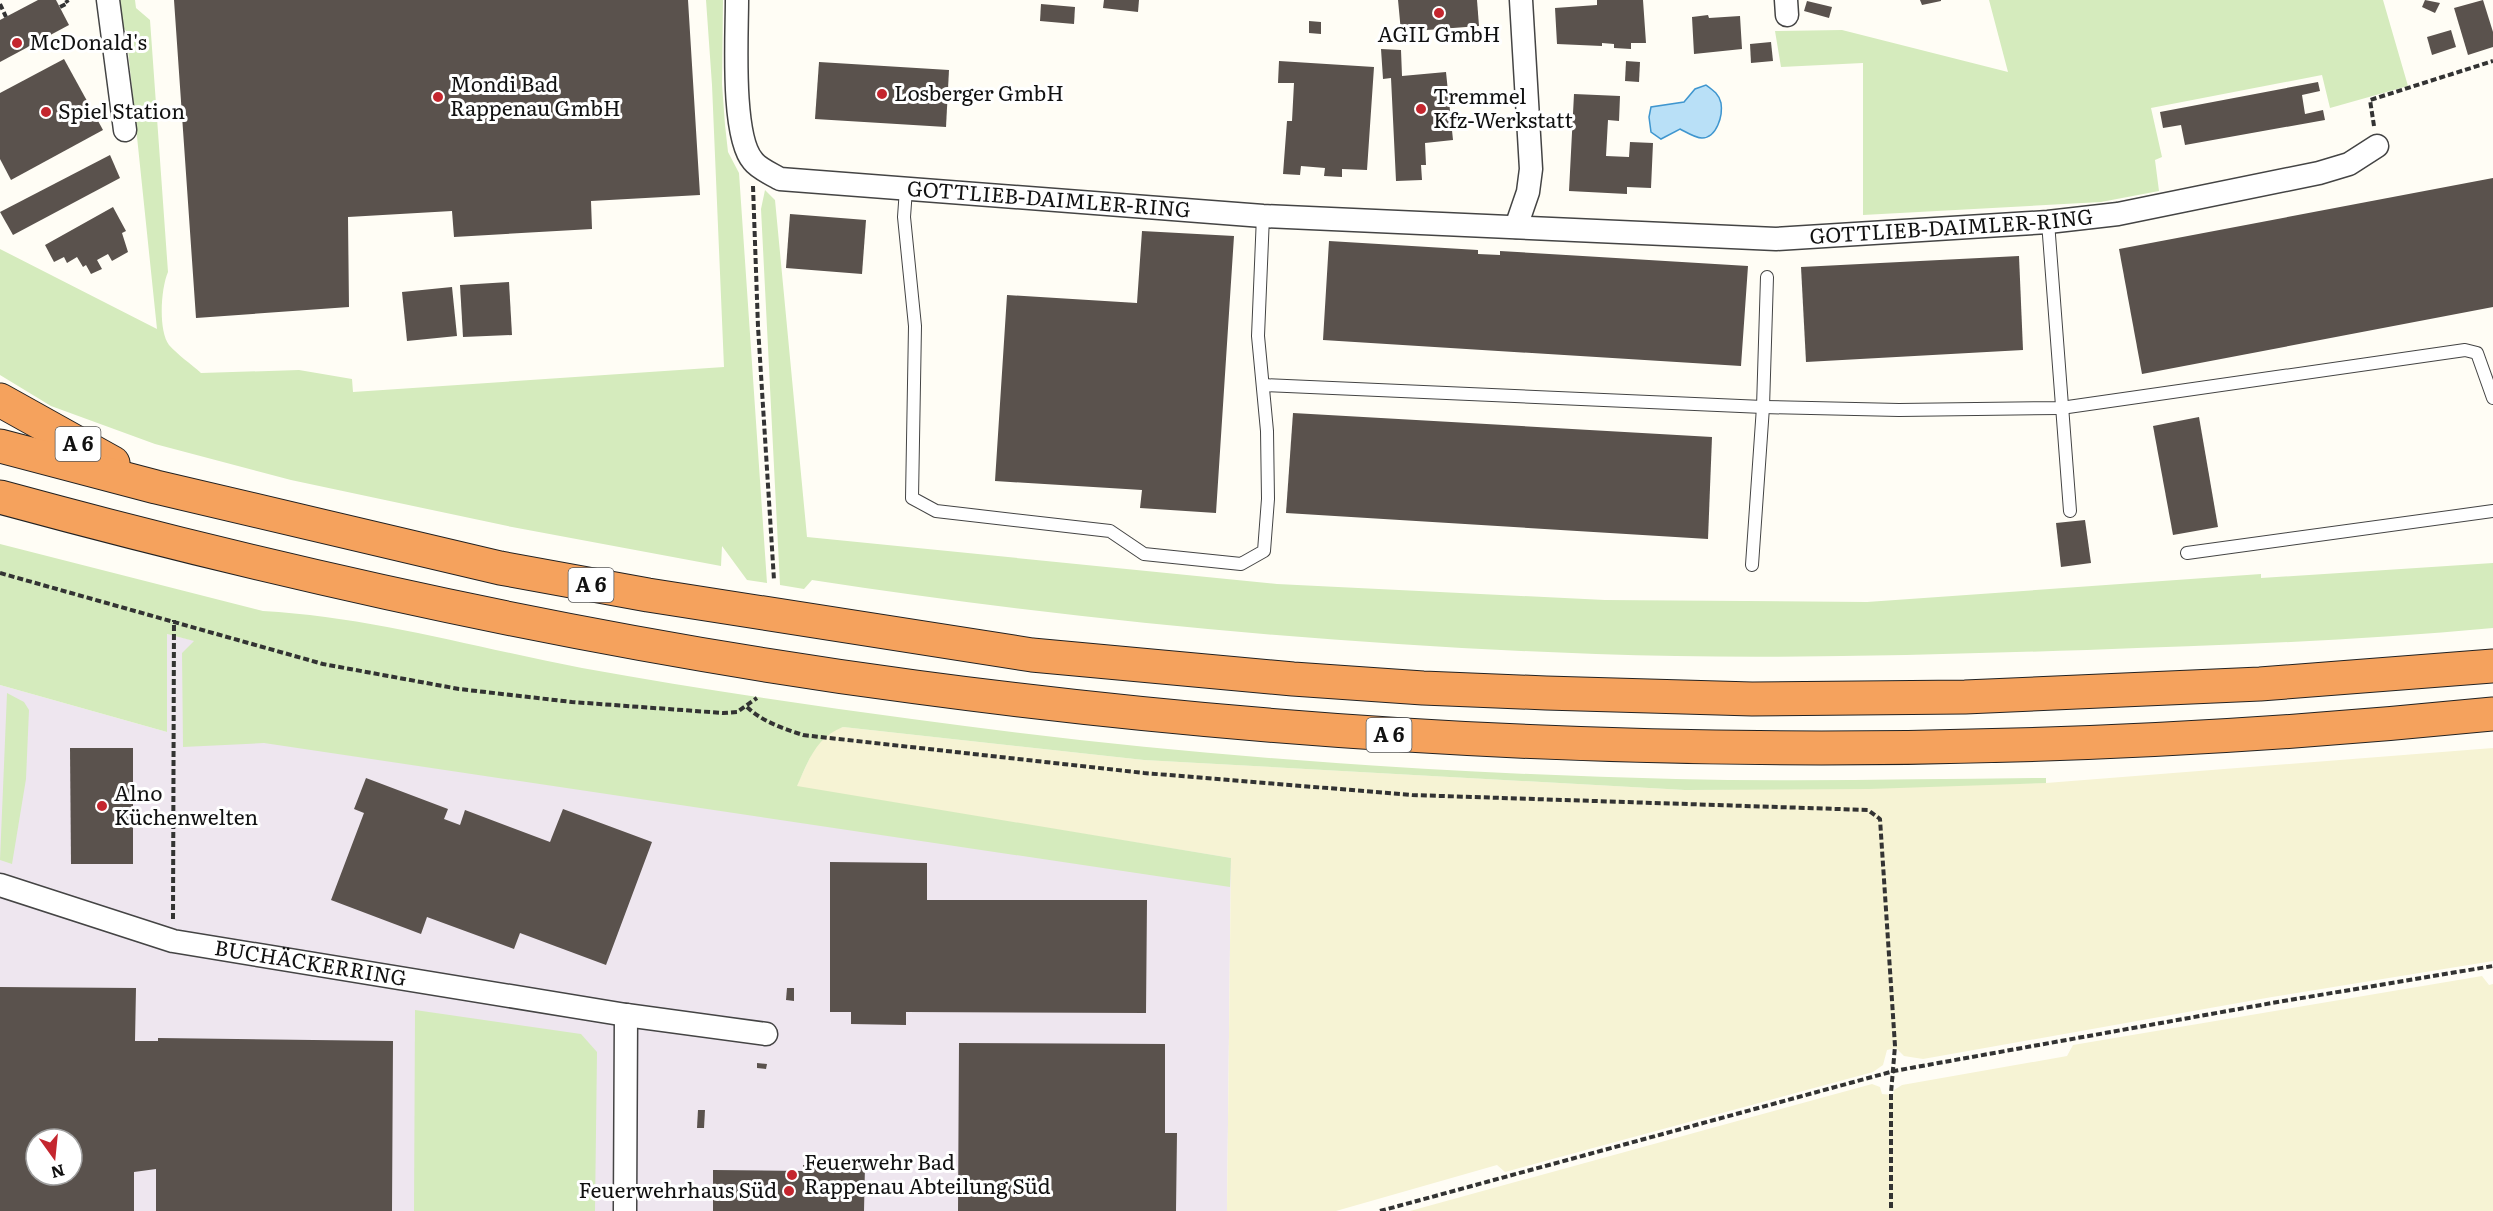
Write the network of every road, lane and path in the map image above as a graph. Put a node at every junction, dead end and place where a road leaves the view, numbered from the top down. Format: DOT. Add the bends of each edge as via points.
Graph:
graph roads {
  1 [pos="66,0"];
  2 [pos="108,0"];
  3 [pos="737,0"];
  4 [pos="1521,0"];
  5 [pos="0,4"];
  6 [pos="60,7"];
  7 [pos="6,16"];
  8 [pos="2493,61"];
  9 [pos="125,130"];
  10 [pos="2377,146"];
  11 [pos="752,161"];
  12 [pos="906,189"];
  13 [pos="1263,216"];
  14 [pos="2048,222"];
  15 [pos="1515,227"];
  16 [pos="1767,278"];
  17 [pos="1263,385"];
  18 [pos="2493,398"];
  19 [pos="0,400"];
  20 [pos="1764,407"];
  21 [pos="2061,408"];
  22 [pos="0,446"];
  23 [pos="156,487"];
  24 [pos="0,497"];
  25 [pos="2070,511"];
  26 [pos="2493,511"];
  27 [pos="2187,554"];
  28 [pos="1752,565"];
  29 [pos="0,573"];
  30 [pos="774,580"];
  31 [pos="174,620"];
  32 [pos="2493,666"];
  33 [pos="757,698"];
  34 [pos="747,707"];
  35 [pos="2493,714"];
  36 [pos="0,885"];
  37 [pos="173,941"];
  38 [pos="2493,966"];
  39 [pos="626,1015"];
  40 [pos="766,1034"];
  41 [pos="1894,1071"];
  42 [pos="625,1211"];
  43 [pos="1380,1211"];
  44 [pos="1891,1211"];
  1 -- 6 [label="path" via="68,3"];
  2 -- 9 [label="street"];
  3 -- 11 [label="street" via="736,80 742,136"];
  4 -- 15 [label="street" via="1531,169 1528,192"];
  5 -- 7 [label="path"];
  8 -- 10 [label="path" via="2370,100"];
  10 -- 14 [label="street, GOTTLIEB-DAIMLER-RING" via="2349,164 2319,174 2118,214"];
  11 -- 12 [label="street, GOTTLIEB-DAIMLER-RING" via="780,179"];
  11 -- 30 [label="path"];
  12 -- 13 [label="street, GOTTLIEB-DAIMLER-RING"];
  12 -- 17 [label="lane" via="904,217 915,326 912,498 936,511 1110,531 1144,555 1240,564 1264,551 1269,499"];
  13 -- 15 [label="street, GOTTLIEB-DAIMLER-RING"];
  13 -- 17 [label="lane" via="1258,336"];
  14 -- 15 [label="street, GOTTLIEB-DAIMLER-RING" via="1776,239"];
  14 -- 21 [label="lane"];
  16 -- 20 [label="lane"];
  17 -- 20 [label="lane"];
  18 -- 21 [label="lane" via="2477,353 2465,350"];
  19 -- 23 [label="highway, A 6"];
  20 -- 21 [label="lane"];
  20 -- 28 [label="lane"];
  21 -- 25 [label="lane"];
  22 -- 23 [label="highway, A 6"];
  23 -- 32 [label="highway, A 6" via="500,568 648,595 1032,655 1305,680 1752,699 1965,697 2260,684"];
  24 -- 35 [label="highway, A 6" via="297,573 487,615 705,655 912,687 1303,729 1434,737 1852,748 2258,735"];
  26 -- 27 [label="lane"];
  29 -- 31 [label="path"];
  31 -- 34 [label="path" via="323,664 459,689 723,713"];
  31 -- 37 [label="path"];
  33 -- 34 [label="path"];
  34 -- 41 [label="path" via="757,717 803,735 1144,773 1412,795 1868,810 1880,819"];
  36 -- 37 [label="street, BUCHÄCKERRING"];
  37 -- 39 [label="street, BUCHÄCKERRING"];
  38 -- 41 [label="path"];
  39 -- 40 [label="street, BUCHÄCKERRING"];
  39 -- 42 [label="street"];
  41 -- 43 [label="path"];
  41 -- 44 [label="path"];
}
